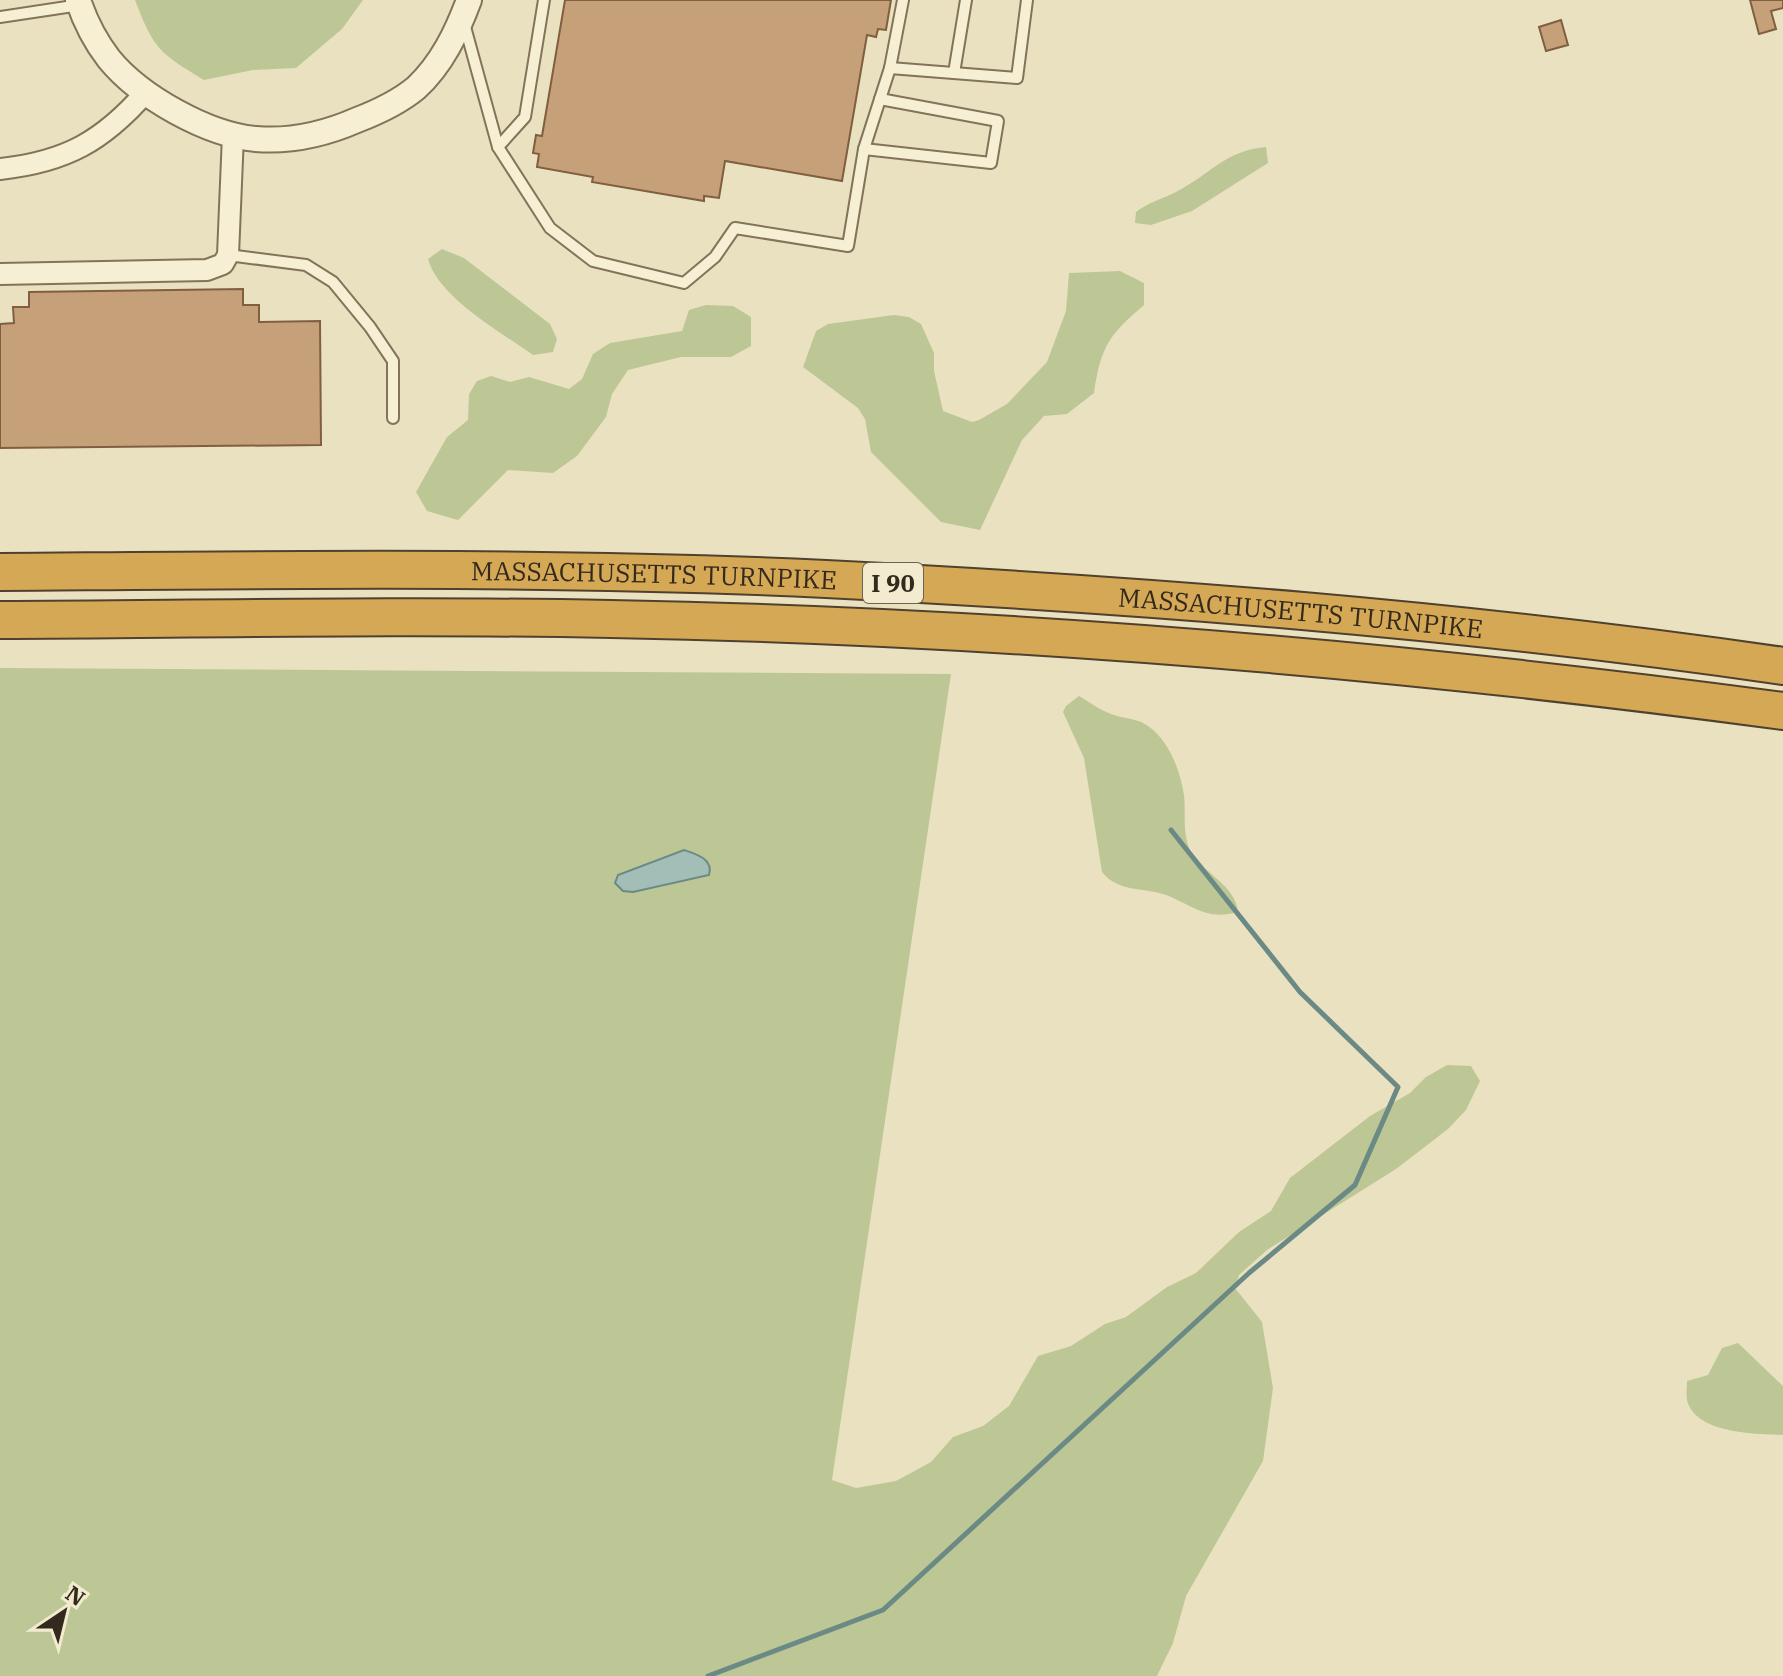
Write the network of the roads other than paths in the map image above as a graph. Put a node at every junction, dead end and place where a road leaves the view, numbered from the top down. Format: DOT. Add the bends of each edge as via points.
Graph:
graph roads {
  1 [pos="544,0"];
  2 [pos="903,0"];
  3 [pos="966,0"];
  4 [pos="1027,0"];
  5 [pos="79,3"];
  6 [pos="466,9"];
  7 [pos="0,17"];
  8 [pos="890,68"];
  9 [pos="954,73"];
  10 [pos="146,92"];
  11 [pos="880,99"];
  12 [pos="233,135"];
  13 [pos="498,147"];
  14 [pos="864,149"];
  15 [pos="0,169"];
  16 [pos="228,255"];
  17 [pos="0,274"];
  18 [pos="393,418"];
  19 [pos="0,572"];
  20 [pos="0,620"];
  21 [pos="1783,666"];
  22 [pos="1783,711"];
  1 -- 13 [label="lane" via="525,117"];
  2 -- 8 [label="lane"];
  3 -- 9 [label="lane"];
  4 -- 9 [label="lane" via="1017,78"];
  5 -- 7 [label="lane"];
  5 -- 10 [label="street" via="110,59"];
  6 -- 12 [label="street" via="436,65 395,103 307,137"];
  6 -- 13 [label="lane"];
  8 -- 9 [label="lane"];
  8 -- 11 [label="lane"];
  10 -- 12 [label="street"];
  10 -- 15 [label="street" via="95,140 55,158"];
  11 -- 14 [label="lane"];
  11 -- 14 [label="lane" via="998,121 991,163"];
  12 -- 16 [label="street"];
  13 -- 14 [label="lane" via="550,228 593,261 684,283 715,257 735,228 848,246"];
  16 -- 17 [label="street" via="223,264 207,270"];
  16 -- 18 [label="lane" via="306,265 333,282 393,361"];
  19 -- 21 [label="highway, MASSACHUSETTS TURNPIKE / I 90" via="822,579 1464,627"];
  20 -- 22 [label="highway, MASSACHUSETTS TURNPIKE / I 90" via="612,619 829,626 1342,661"];
}
